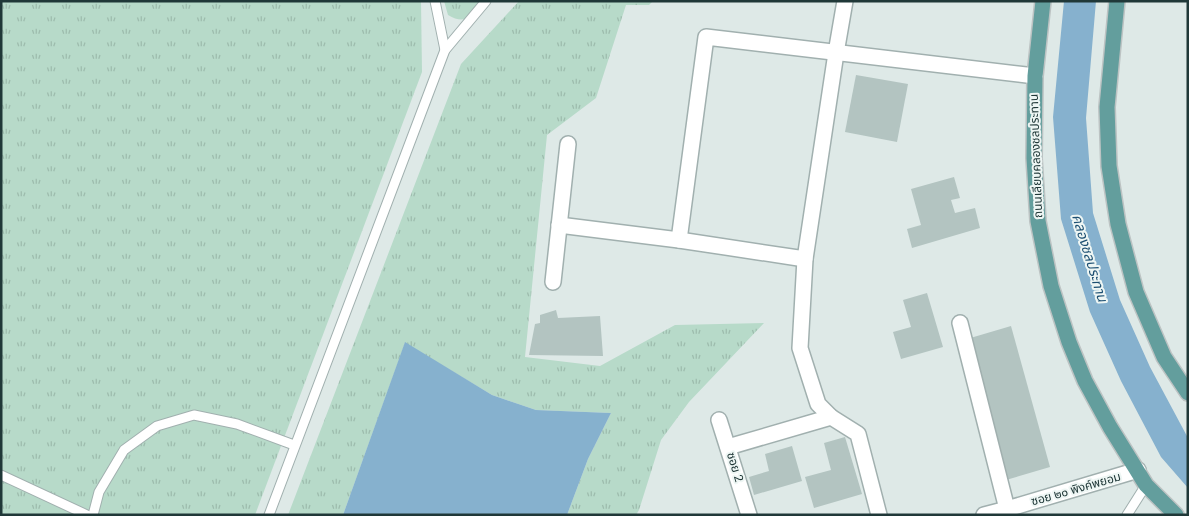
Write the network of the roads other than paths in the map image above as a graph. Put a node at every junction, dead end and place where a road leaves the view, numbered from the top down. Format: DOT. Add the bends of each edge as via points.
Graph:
graph roads {
  1 [pos="435,1"];
  2 [pos="486,1"];
  3 [pos="845,1"];
  4 [pos="1042,1"];
  5 [pos="1117,1"];
  6 [pos="445,50"];
  7 [pos="836,53"];
  8 [pos="1035,76"];
  9 [pos="568,144"];
  10 [pos="559,225"];
  11 [pos="678,240"];
  12 [pos="805,259"];
  13 [pos="553,282"];
  14 [pos="960,323"];
  15 [pos="1188,393"];
  16 [pos="831,417"];
  17 [pos="720,420"];
  18 [pos="294,445"];
  19 [pos="728,446"];
  20 [pos="1138,470"];
  21 [pos="1,475"];
  22 [pos="1146,485"];
  23 [pos="1007,509"];
  24 [pos="87,515"];
  25 [pos="93,515"];
  26 [pos="269,515"];
  27 [pos="749,515"];
  28 [pos="879,515"];
  29 [pos="984,515"];
  30 [pos="1127,515"];
  31 [pos="1176,515"];
  1 -- 6 [label="lane"];
  2 -- 6 [label="lane"];
  3 -- 7 [label="street"];
  4 -- 8 [label="main road, ถนนเลียบคลองชลประทาน"];
  5 -- 15 [label="main road" via="1107,107 1109,166 1118,224 1136,292 1164,357"];
  6 -- 18 [label="lane"];
  7 -- 8 [label="street"];
  7 -- 11 [label="street" via="706,37"];
  7 -- 12 [label="street"];
  8 -- 20 [label="main road, ถนนเลียบคลองชลประทาน" via="1034,158 1038,221 1051,286 1086,381"];
  9 -- 10 [label="street"];
  10 -- 11 [label="street"];
  10 -- 13 [label="street"];
  11 -- 12 [label="street"];
  12 -- 16 [label="street" via="800,348 818,404"];
  14 -- 23 [label="street"];
  16 -- 19 [label="street"];
  16 -- 28 [label="street" via="858,434"];
  17 -- 19 [label="street, ซอย 2"];
  18 -- 25 [label="lane" via="237,424 194,415 157,426 124,450 99,492"];
  18 -- 26 [label="lane"];
  19 -- 27 [label="street, ซอย 2"];
  20 -- 22 [label="main road, ถนนเลียบคลองชลประทาน"];
  20 -- 23 [label="street, ซอย ๒๐ พิงค์พยอม"];
  21 -- 24 [label="lane"];
  22 -- 30 [label="lane"];
  22 -- 31 [label="main road, ถนนเลียบคลองชลประทาน"];
  23 -- 29 [label="street, ซอย ๒๐ พิงค์พยอม"];
}
